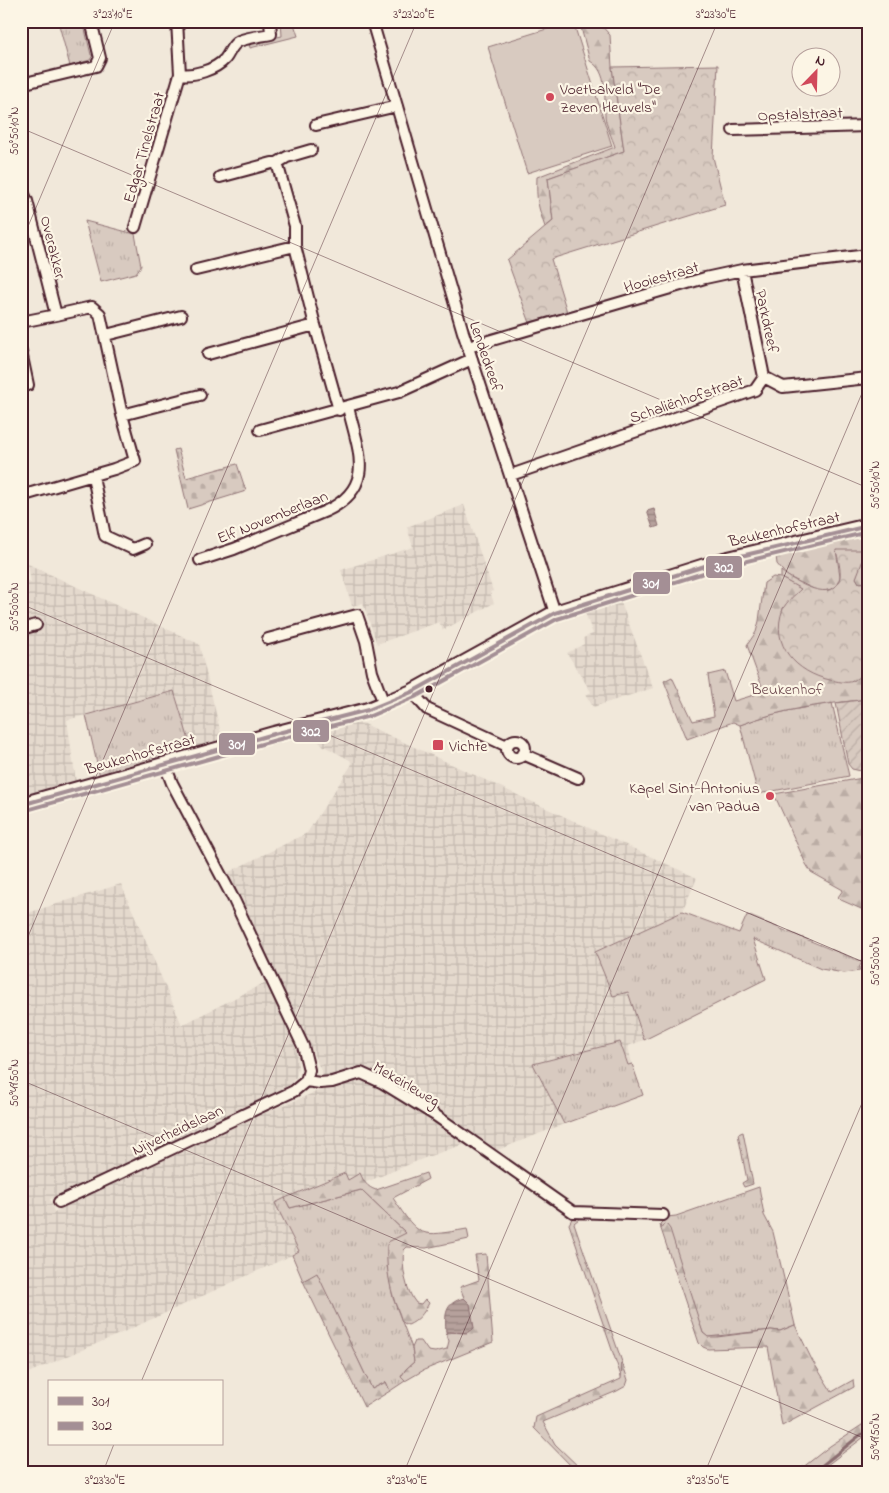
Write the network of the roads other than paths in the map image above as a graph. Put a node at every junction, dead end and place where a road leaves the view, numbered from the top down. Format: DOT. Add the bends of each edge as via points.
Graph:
graph roads {
  1 [pos="91,21"];
  2 [pos="177,21"];
  3 [pos="270,21"];
  4 [pos="372,21"];
  5 [pos="180,74"];
  6 [pos="21,84"];
  7 [pos="397,106"];
  8 [pos="316,125"];
  9 [pos="868,126"];
  10 [pos="733,130"];
  11 [pos="311,150"];
  12 [pos="277,163"];
  13 [pos="220,177"];
  14 [pos="21,188"];
  15 [pos="135,228"];
  16 [pos="295,246"];
  17 [pos="868,255"];
  18 [pos="196,270"];
  19 [pos="742,270"];
  20 [pos="56,315"];
  21 [pos="181,316"];
  22 [pos="21,322"];
  23 [pos="315,325"];
  24 [pos="106,335"];
  25 [pos="468,347"];
  26 [pos="21,352"];
  27 [pos="208,354"];
  28 [pos="472,359"];
  29 [pos="764,377"];
  30 [pos="868,378"];
  31 [pos="28,385"];
  32 [pos="200,395"];
  33 [pos="343,408"];
  34 [pos="122,415"];
  35 [pos="260,430"];
  36 [pos="510,475"];
  37 [pos="93,476"];
  38 [pos="21,496"];
  39 [pos="868,526"];
  40 [pos="145,544"];
  41 [pos="200,560"];
  42 [pos="556,613"];
  43 [pos="36,625"];
  44 [pos="21,629"];
  45 [pos="268,639"];
  46 [pos="412,692"];
  47 [pos="384,704"];
  48 [pos="164,765"];
  49 [pos="578,778"];
  50 [pos="21,805"];
  51 [pos="306,1081"];
  52 [pos="59,1202"];
  53 [pos="663,1215"];
  1 -- 6 [label="street" via="100,58 96,66"];
  2 -- 5 [label="street, Edgar Tinelstraat"];
  3 -- 5 [label="street, Edgar Tinelstraat" via="271,34 239,41 214,68"];
  4 -- 7 [label="street, Lendedreef"];
  5 -- 15 [label="street, Edgar Tinelstraat"];
  7 -- 8 [label="street"];
  7 -- 25 [label="street, Lendedreef"];
  9 -- 10 [label="street, Opstalstraat"];
  11 -- 12 [label="street"];
  12 -- 13 [label="street"];
  12 -- 16 [label="street, Elf Novemberlaan" via="295,226"];
  14 -- 20 [label="street, Overakker"];
  16 -- 18 [label="street"];
  16 -- 23 [label="street, Elf Novemberlaan"];
  17 -- 19 [label="street, Hooiestraat"];
  19 -- 25 [label="street, Hooiestraat"];
  19 -- 29 [label="street, Parkdreef"];
  20 -- 22 [label="street"];
  20 -- 24 [label="street" via="92,307 100,314"];
  21 -- 24 [label="street"];
  23 -- 27 [label="street"];
  23 -- 33 [label="street, Elf Novemberlaan"];
  24 -- 34 [label="street"];
  25 -- 28 [label="street, Lendedreef"];
  26 -- 31 [label="street"];
  28 -- 33 [label="street" via="399,392"];
  28 -- 36 [label="street, Lendedreef"];
  29 -- 30 [label="street, Schaliënhofstraat" via="784,386"];
  29 -- 36 [label="street, Schaliënhofstraat" via="755,390"];
  32 -- 34 [label="street"];
  33 -- 35 [label="street"];
  33 -- 41 [label="street, Elf Novemberlaan" via="361,462 358,479 349,495 326,511 251,543"];
  34 -- 37 [label="street" via="135,461"];
  36 -- 42 [label="street, Lendedreef"];
  37 -- 38 [label="street"];
  37 -- 40 [label="street" via="105,536 133,549"];
  39 -- 42 [label="street, Beukenhofstraat" via="724,560"];
  42 -- 46 [label="street, Beukenhofstraat"];
  43 -- 44 [label="street"];
  45 -- 47 [label="street" via="357,615"];
  46 -- 47 [label="street, Beukenhofstraat"];
  46 -- 49 [label="street" via="427,708 507,746 510,742 519,741 523,744 523,754"];
  47 -- 48 [label="street, Beukenhofstraat"];
  48 -- 50 [label="street, Beukenhofstraat"];
  48 -- 51 [label="street" via="234,900 303,1046 309,1070"];
  51 -- 52 [label="street, Nijverheidslaan" via="294,1091"];
  51 -- 53 [label="street, Mekeirleweg" via="332,1082 361,1073 383,1083 435,1115 574,1212"];
}
